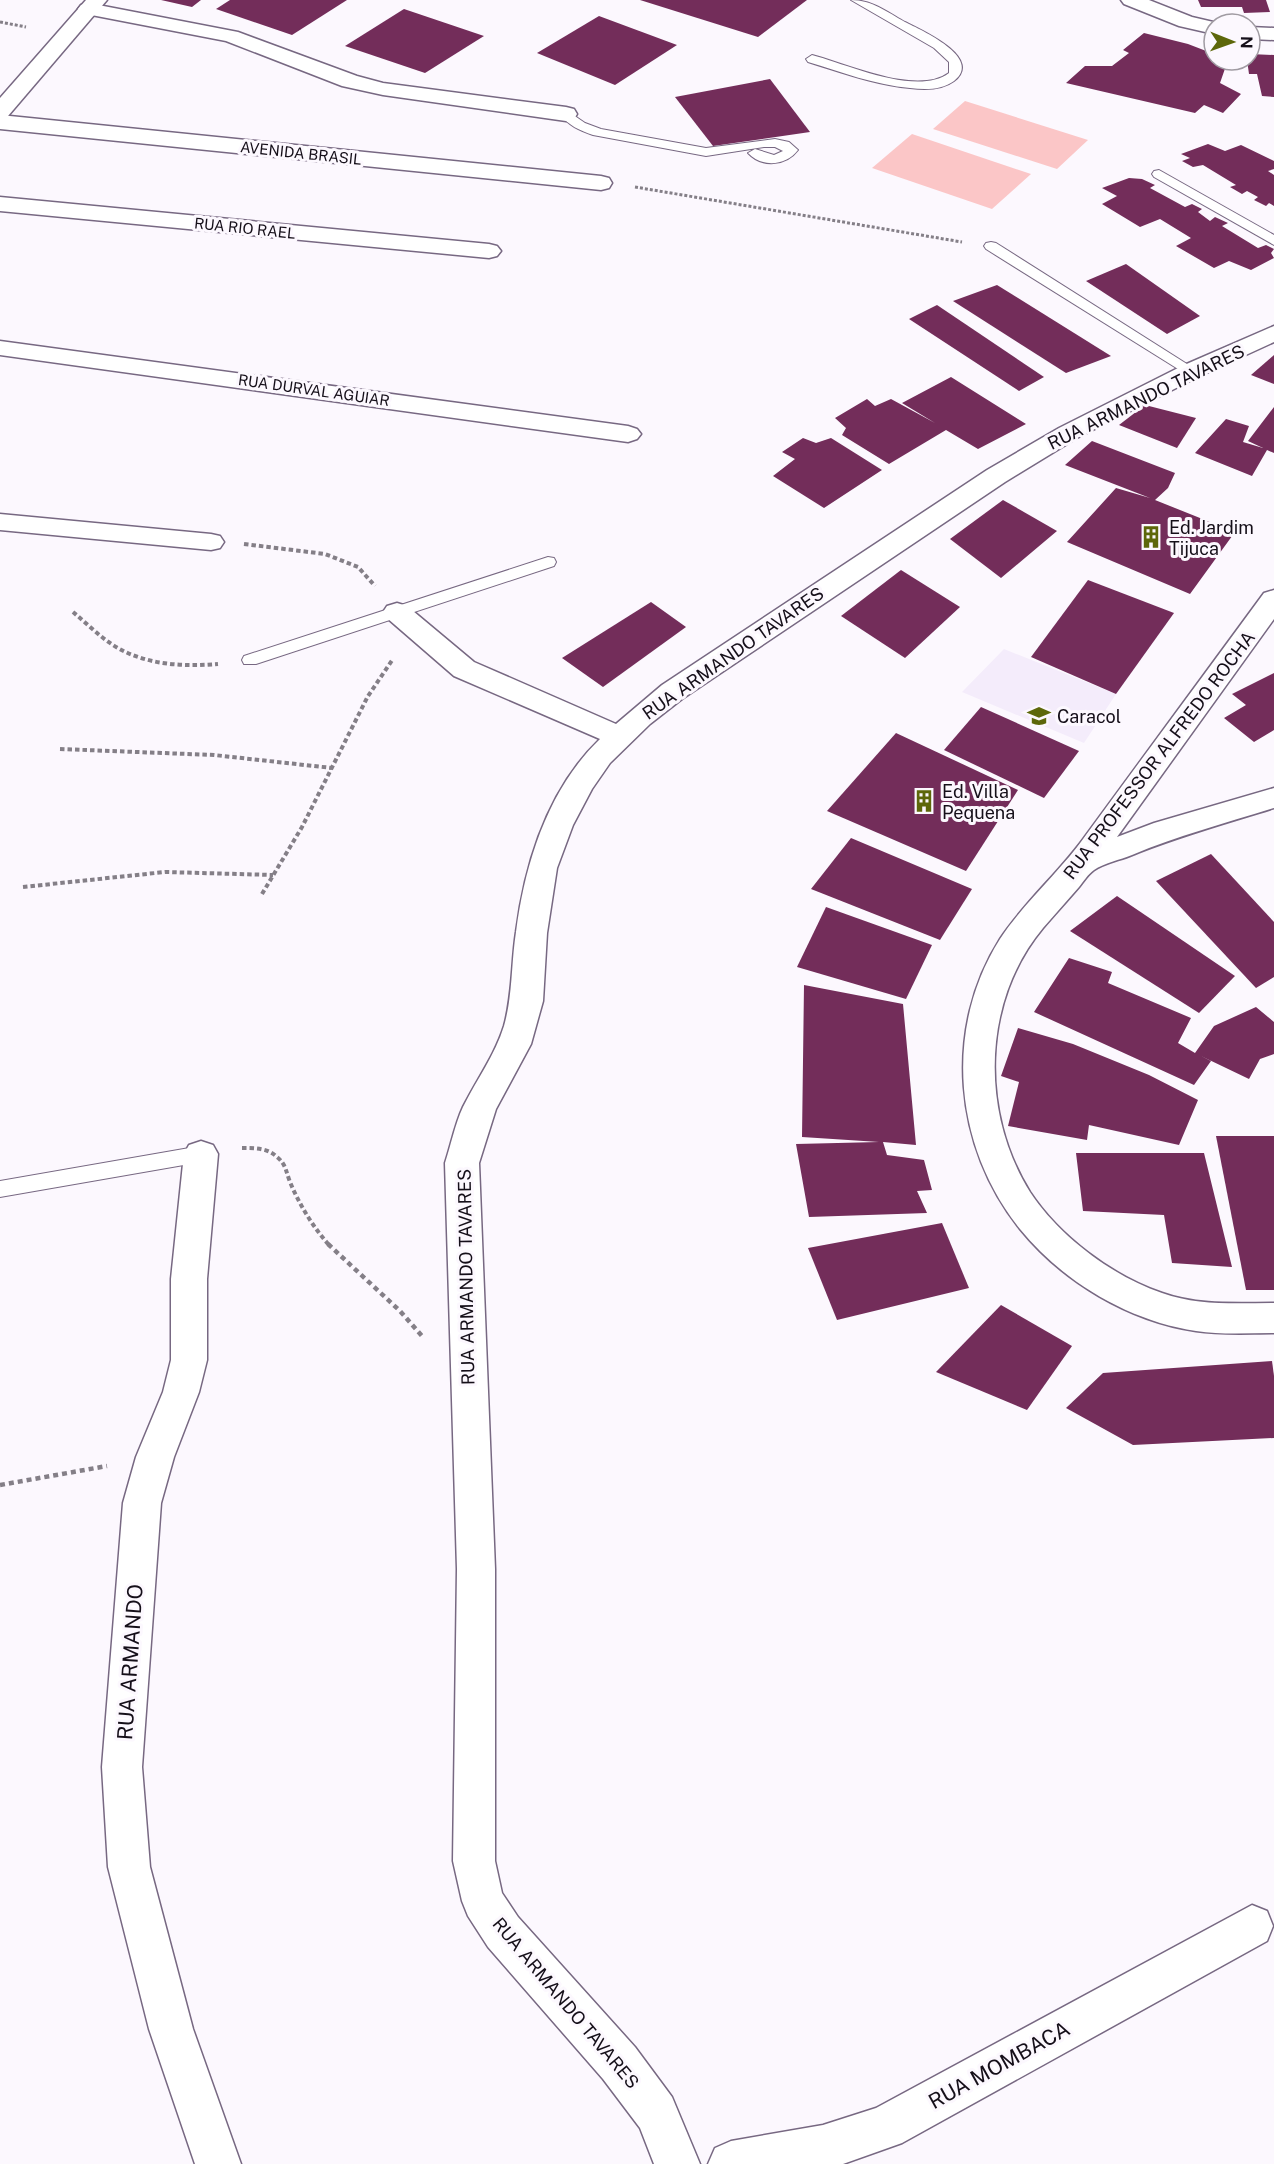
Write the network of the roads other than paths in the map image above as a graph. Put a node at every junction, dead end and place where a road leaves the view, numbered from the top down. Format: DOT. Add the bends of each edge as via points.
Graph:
graph roads {
  1 [pos="857,0"];
  2 [pos="1131,0"];
  3 [pos="93,4"];
  4 [pos="1157,6"];
  5 [pos="1202,23"];
  6 [pos="812,59"];
  7 [pos="0,111"];
  8 [pos="566,114"];
  9 [pos="0,122"];
  10 [pos="755,153"];
  11 [pos="1159,174"];
  12 [pos="602,183"];
  13 [pos="0,204"];
  14 [pos="1274,241"];
  15 [pos="991,246"];
  16 [pos="489,251"];
  17 [pos="1274,333"];
  18 [pos="0,348"];
  19 [pos="1191,371"];
  20 [pos="628,434"];
  21 [pos="0,522"];
  22 [pos="211,542"];
  23 [pos="548,562"];
  24 [pos="1274,599"];
  25 [pos="406,619"];
  26 [pos="250,660"];
  27 [pos="620,737"];
  28 [pos="1274,798"];
  29 [pos="1082,863"];
  30 [pos="201,1154"];
  31 [pos="0,1189"];
  32 [pos="1274,1318"];
  33 [pos="1252,1926"];
  34 [pos="218,2164"];
  35 [pos="676,2164"];
  36 [pos="731,2164"];
  1 -- 6 [label="lane" via="939,45 957,65 956,73 950,80 919,86"];
  2 -- 4 [label="street"];
  3 -- 7 [label="street"];
  3 -- 8 [label="street" via="231,36 350,81 383,89"];
  4 -- 5 [label="street"];
  8 -- 10 [label="lane" via="580,126 598,132 706,152 780,142 791,150 780,159 761,158"];
  9 -- 12 [label="street, AVENIDA BRASIL"];
  11 -- 14 [label="lane"];
  13 -- 16 [label="street, RUA RIO RAEL"];
  15 -- 19 [label="lane"];
  17 -- 19 [label="street, RUA ARMANDO TAVARES"];
  18 -- 20 [label="street, RUA DURVAL AGUIAR"];
  19 -- 27 [label="street, RUA ARMANDO TAVARES" via="1068,433 996,476 672,692"];
  21 -- 22 [label="street"];
  23 -- 25 [label="lane"];
  24 -- 29 [label="street, RUA PROFESSOR ALFREDO ROCHA"];
  25 -- 26 [label="lane"];
  25 -- 27 [label="street" via="464,669"];
  27 -- 35 [label="street, RUA ARMANDO TAVARES" via="579,785 542,868 531,933 527,1001 515,1044 479,1109 462,1162 476,1569 474,1851 483,1901 503,1932 620,2063 656,2113"];
  28 -- 29 [label="street" via="1165,830"];
  29 -- 32 [label="street, RUA PROFESSOR ALFREDO ROCHA" via="1010,949 993,984 981,1025 978,1076 987,1129 1004,1179 1030,1219 1069,1258 1114,1288 1149,1305 1191,1315"];
  30 -- 31 [label="lane"];
  30 -- 34 [label="street, RUA ARMANDO" via="189,1279 189,1360 142,1503 122,1767 129,1867 171,2029"];
  33 -- 36 [label="street, RUA MOMBACA" via="886,2127 823,2148"];
}
